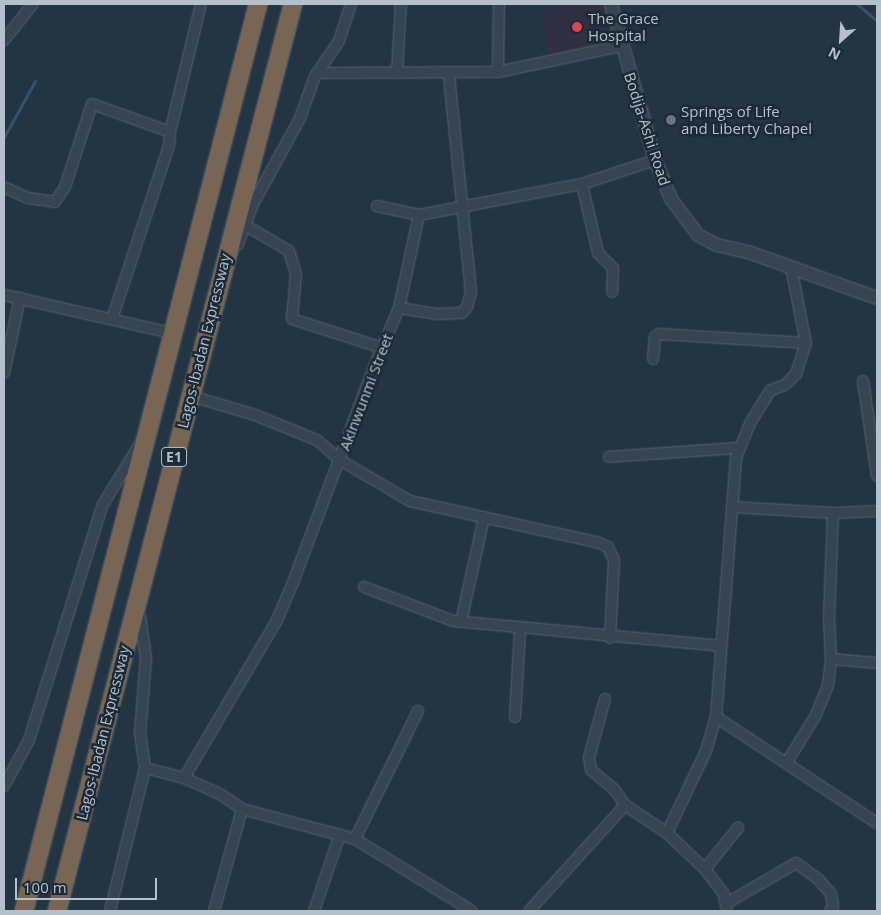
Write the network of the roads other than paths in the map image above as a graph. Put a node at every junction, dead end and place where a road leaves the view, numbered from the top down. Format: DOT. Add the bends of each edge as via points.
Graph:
graph roads {
  1 [pos="33,4"];
  2 [pos="201,4"];
  3 [pos="258,4"];
  4 [pos="293,4"];
  5 [pos="351,4"];
  6 [pos="401,4"];
  7 [pos="499,4"];
  8 [pos="611,4"];
  9 [pos="4,40"];
  10 [pos="620,46"];
  11 [pos="319,72"];
  12 [pos="498,72"];
  13 [pos="397,74"];
  14 [pos="448,74"];
  15 [pos="170,132"];
  16 [pos="655,160"];
  17 [pos="582,184"];
  18 [pos="4,187"];
  19 [pos="377,206"];
  20 [pos="463,206"];
  21 [pos="419,215"];
  22 [pos="245,225"];
  23 [pos="791,267"];
  24 [pos="612,292"];
  25 [pos="4,295"];
  26 [pos="20,298"];
  27 [pos="877,298"];
  28 [pos="400,308"];
  29 [pos="112,319"];
  30 [pos="172,333"];
  31 [pos="806,343"];
  32 [pos="383,348"];
  33 [pos="653,359"];
  34 [pos="4,373"];
  35 [pos="863,381"];
  36 [pos="198,398"];
  37 [pos="147,434"];
  38 [pos="739,448"];
  39 [pos="609,457"];
  40 [pos="340,460"];
  41 [pos="877,476"];
  42 [pos="732,506"];
  43 [pos="877,510"];
  44 [pos="833,513"];
  45 [pos="484,517"];
  46 [pos="364,587"];
  47 [pos="461,622"];
  48 [pos="520,630"];
  49 [pos="610,638"];
  50 [pos="720,646"];
  51 [pos="831,659"];
  52 [pos="877,663"];
  53 [pos="605,699"];
  54 [pos="418,711"];
  55 [pos="716,716"];
  56 [pos="515,717"];
  57 [pos="787,762"];
  58 [pos="145,768"];
  59 [pos="184,778"];
  60 [pos="4,786"];
  61 [pos="624,805"];
  62 [pos="242,809"];
  63 [pos="876,819"];
  64 [pos="738,828"];
  65 [pos="667,833"];
  66 [pos="340,834"];
  67 [pos="355,839"];
  68 [pos="705,869"];
  69 [pos="727,907"];
  70 [pos="24,911"];
  71 [pos="57,911"];
  72 [pos="110,911"];
  73 [pos="214,911"];
  74 [pos="314,911"];
  75 [pos="472,911"];
  76 [pos="529,911"];
  77 [pos="830,911"];
  1 -- 9 [label="street"];
  2 -- 15 [label="street"];
  3 -- 30 [label="highway, Lagos-Ibadan Expressway / E1"];
  4 -- 71 [label="highway, Lagos-Ibadan Expressway / E1"];
  5 -- 11 [label="street" via="339,41"];
  6 -- 13 [label="street"];
  7 -- 12 [label="street"];
  8 -- 10 [label="street, Bodija-Ashi Road"];
  10 -- 12 [label="street"];
  10 -- 16 [label="street, Bodija-Ashi Road"];
  11 -- 13 [label="street"];
  11 -- 22 [label="street" via="300,118"];
  12 -- 14 [label="street"];
  13 -- 14 [label="street"];
  14 -- 20 [label="street"];
  15 -- 18 [label="street" via="95,104 89,105 65,186 55,202 28,198"];
  15 -- 29 [label="street" via="169,146"];
  16 -- 17 [label="street"];
  16 -- 23 [label="street, Bodija-Ashi Road" via="671,199 698,235 717,245"];
  17 -- 20 [label="street"];
  17 -- 24 [label="street" via="598,253 613,268"];
  19 -- 21 [label="street"];
  20 -- 21 [label="street"];
  20 -- 28 [label="street" via="471,292 468,307 462,313 449,314"];
  21 -- 28 [label="street, Akinwunmi Street"];
  22 -- 32 [label="street" via="289,251 296,274 292,319"];
  22 -- 36 [label="street"];
  23 -- 27 [label="street, Bodija-Ashi Road"];
  23 -- 31 [label="street"];
  25 -- 26 [label="street"];
  26 -- 29 [label="street"];
  26 -- 34 [label="street"];
  28 -- 32 [label="street, Akinwunmi Street"];
  29 -- 30 [label="street"];
  30 -- 37 [label="highway, Lagos-Ibadan Expressway / E1"];
  31 -- 33 [label="street" via="659,334 655,337"];
  31 -- 38 [label="street" via="796,374 785,385 771,390"];
  32 -- 40 [label="street, Akinwunmi Street"];
  35 -- 41 [label="street"];
  36 -- 40 [label="street" via="255,415 317,440"];
  36 -- 58 [label="street" via="139,619 146,658 140,733"];
  37 -- 60 [label="street" via="103,504 29,740"];
  37 -- 70 [label="highway, Lagos-Ibadan Expressway / E1"];
  38 -- 39 [label="street"];
  38 -- 42 [label="street"];
  40 -- 45 [label="street" via="410,501"];
  40 -- 59 [label="street, Akinwunmi Street" via="277,620"];
  42 -- 44 [label="street"];
  42 -- 50 [label="street"];
  43 -- 44 [label="street"];
  44 -- 51 [label="street" via="829,618"];
  45 -- 47 [label="street"];
  45 -- 49 [label="street" via="608,547 614,560"];
  46 -- 47 [label="street" via="447,620"];
  47 -- 48 [label="street"];
  48 -- 49 [label="street"];
  48 -- 56 [label="street"];
  49 -- 50 [label="street"];
  50 -- 55 [label="street"];
  51 -- 52 [label="street"];
  51 -- 57 [label="street" via="824,698"];
  53 -- 61 [label="street" via="589,757 590,765 616,790"];
  54 -- 67 [label="street"];
  55 -- 57 [label="street"];
  55 -- 65 [label="street" via="706,751"];
  57 -- 63 [label="street"];
  58 -- 59 [label="street"];
  58 -- 72 [label="street"];
  59 -- 62 [label="street" via="220,794"];
  61 -- 65 [label="street"];
  61 -- 76 [label="street"];
  62 -- 66 [label="street"];
  62 -- 73 [label="street"];
  64 -- 68 [label="street"];
  65 -- 68 [label="street"];
  66 -- 67 [label="street"];
  66 -- 74 [label="street"];
  67 -- 75 [label="street"];
  68 -- 69 [label="street"];
  69 -- 77 [label="street" via="796,864 819,880 831,894 833,907"];
}
